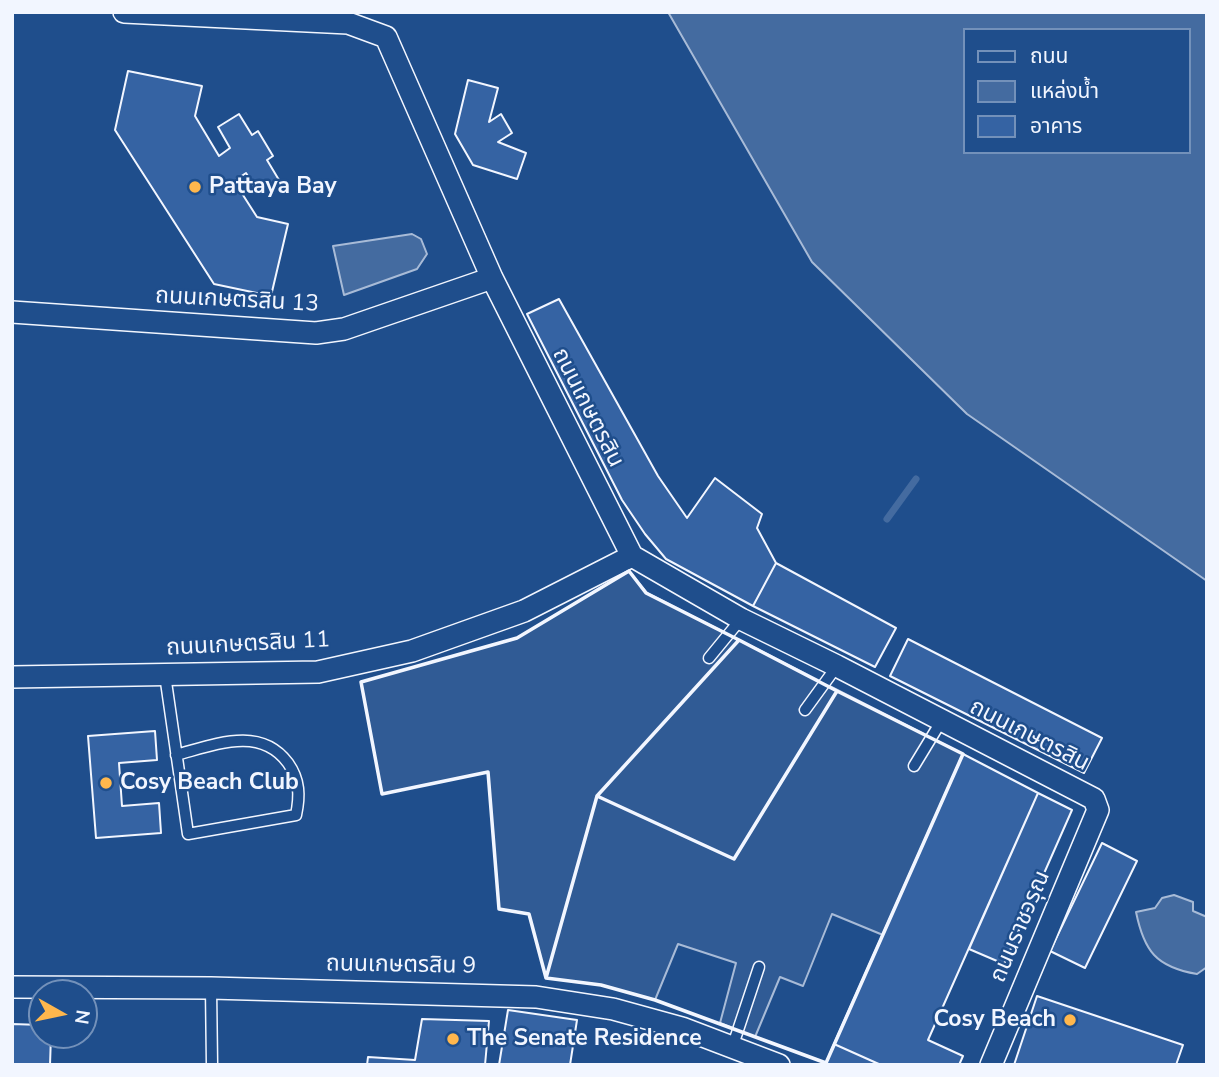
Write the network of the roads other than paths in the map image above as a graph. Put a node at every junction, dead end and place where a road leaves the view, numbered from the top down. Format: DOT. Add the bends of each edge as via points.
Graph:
graph roads {
  1 [pos="124,12"];
  2 [pos="245,16"];
  3 [pos="492,278"];
  4 [pos="12,312"];
  5 [pos="632,556"];
  6 [pos="741,619"];
  7 [pos="709,658"];
  8 [pos="837,666"];
  9 [pos="165,675"];
  10 [pos="12,677"];
  11 [pos="805,710"];
  12 [pos="942,720"];
  13 [pos="176,755"];
  14 [pos="914,766"];
  15 [pos="1098,810"];
  16 [pos="759,967"];
  17 [pos="12,987"];
  18 [pos="211,988"];
  19 [pos="732,1048"];
  20 [pos="212,1065"];
  21 [pos="779,1065"];
  22 [pos="991,1065"];
  1 -- 2 [label="street, ถนนเกษตรสิน"];
  2 -- 3 [label="street, ถนนเกษตรสิน" via="348,23 386,37"];
  3 -- 4 [label="street, ถนนเกษตรสิน 13" via="344,329 316,333"];
  3 -- 5 [label="street, ถนนเกษตรสิน"];
  5 -- 6 [label="street, ถนนเกษตรสิน"];
  5 -- 9 [label="street, ถนนเกษตรสิน 11" via="524,611 412,651 318,672"];
  6 -- 7 [label="lane"];
  6 -- 8 [label="street, ถนนเกษตรสิน"];
  8 -- 11 [label="lane"];
  8 -- 12 [label="street, ถนนเกษตรสิน"];
  9 -- 10 [label="street, ถนนเกษตรสิน 11"];
  9 -- 13 [label="lane"];
  12 -- 14 [label="lane"];
  12 -- 15 [label="street, ถนนเกษตรสิน" via="1094,799"];
  13 -- 13 [label="lane" via="188,834 296,815 300,796 295,773 269,745 226,741"];
  15 -- 22 [label="street, ถนนราชวรุณ"];
  16 -- 19 [label="lane"];
  17 -- 18 [label="street, ถนนเกษตรสิน 9"];
  18 -- 19 [label="street, ถนนเกษตรสิน 9" via="537,997 613,1009"];
  18 -- 20 [label="lane"];
  19 -- 21 [label="street, ถนนเกษตรสิน 9"];
}
